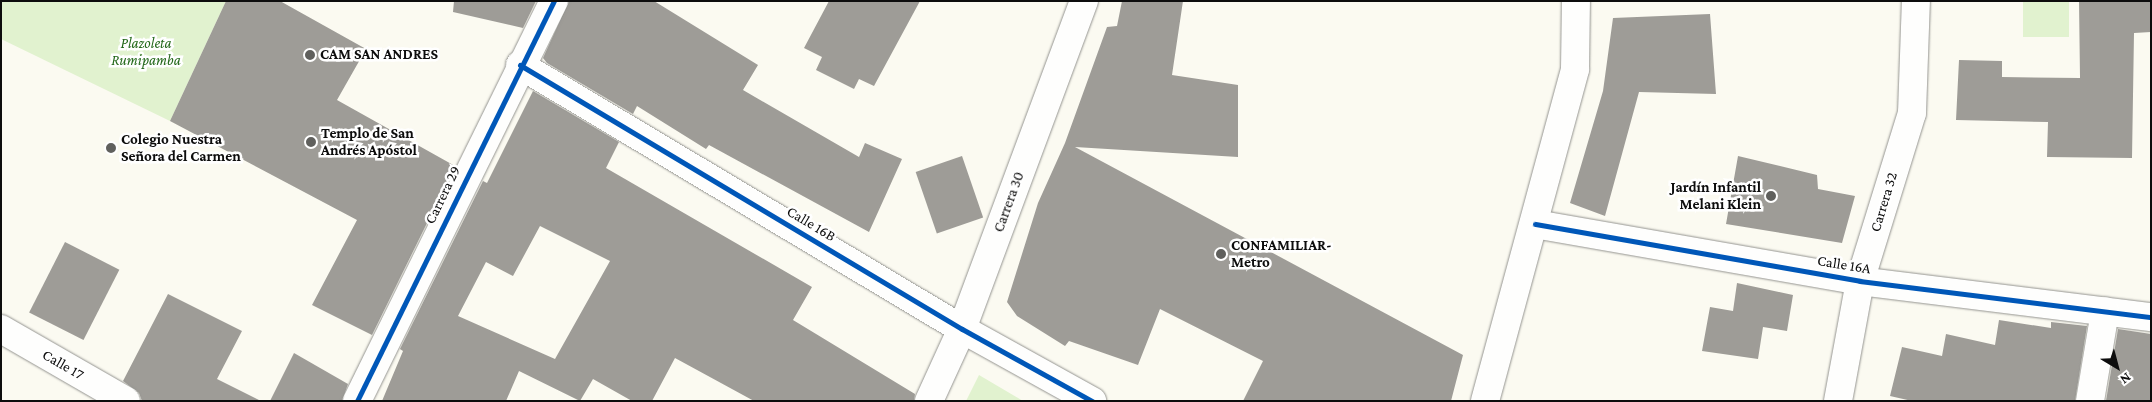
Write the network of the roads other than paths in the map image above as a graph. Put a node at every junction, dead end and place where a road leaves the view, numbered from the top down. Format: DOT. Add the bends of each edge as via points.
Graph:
graph roads {
  1 [pos="554,1"];
  2 [pos="1084,1"];
  3 [pos="1576,1"];
  4 [pos="1916,1"];
  5 [pos="520,65"];
  6 [pos="1536,224"];
  7 [pos="1860,281"];
  8 [pos="2105,311"];
  9 [pos="2151,317"];
  10 [pos="1,329"];
  11 [pos="962,329"];
  12 [pos="126,401"];
  13 [pos="358,401"];
  14 [pos="929,401"];
  15 [pos="1092,401"];
  16 [pos="1485,401"];
  17 [pos="1838,401"];
  18 [pos="2090,401"];
  1 -- 5 [label="street, Carrera 29"];
  2 -- 11 [label="street, Carrera 30"];
  3 -- 6 [label="street" via="1575,69"];
  4 -- 7 [label="street, Carrera 32" via="1912,113"];
  5 -- 11 [label="street, Calle 16B"];
  5 -- 13 [label="street, Carrera 29"];
  6 -- 7 [label="street, Calle 16A"];
  6 -- 16 [label="street"];
  7 -- 8 [label="street, Calle 16A"];
  7 -- 17 [label="street, Carrera 32"];
  8 -- 9 [label="street, Calle 16A"];
  8 -- 18 [label="street"];
  10 -- 12 [label="street, Calle 17"];
  11 -- 14 [label="street, Carrera 30"];
  11 -- 15 [label="street, Calle 16B"];
}
